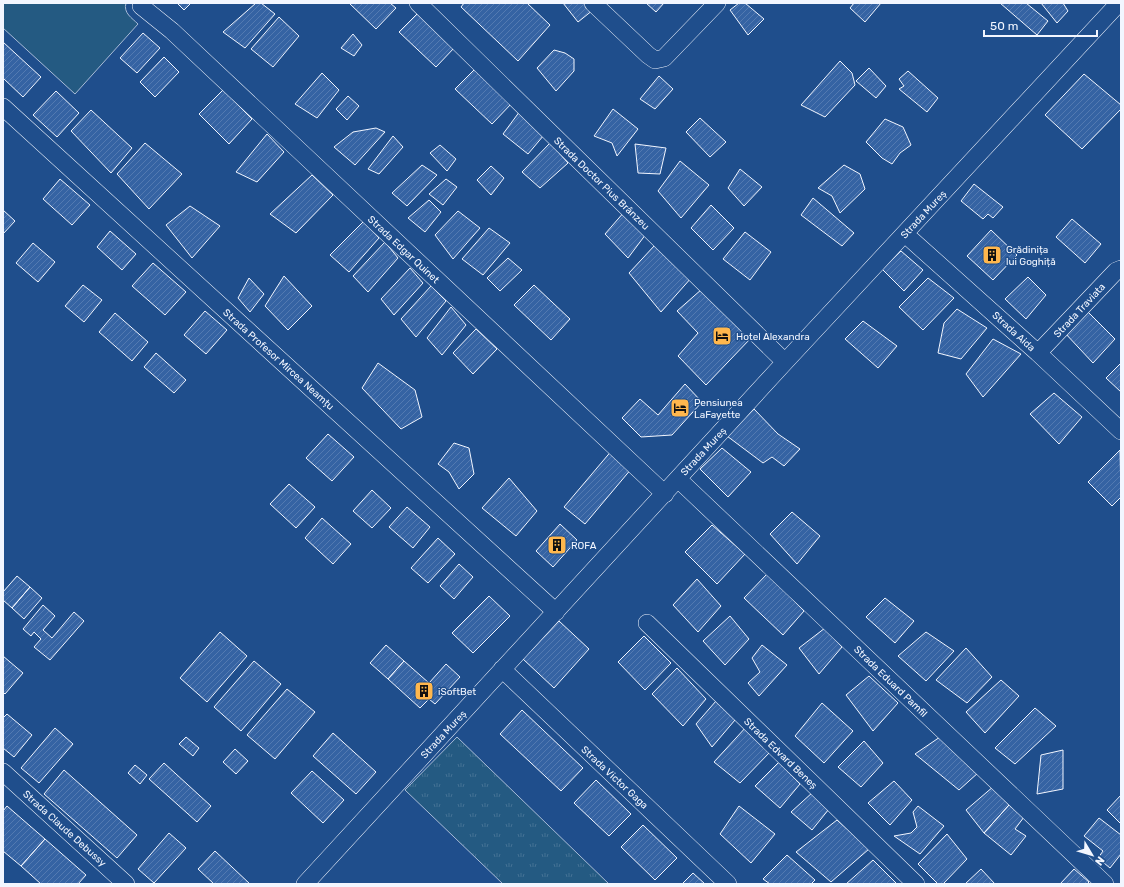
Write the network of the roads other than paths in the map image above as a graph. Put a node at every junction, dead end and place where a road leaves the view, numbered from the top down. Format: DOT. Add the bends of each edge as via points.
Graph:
graph roads {
  1 [pos="418,3"];
  2 [pos="593,3"];
  3 [pos="716,3"];
  4 [pos="1112,5"];
  5 [pos="141,6"];
  6 [pos="3,107"];
  7 [pos="905,234"];
  8 [pos="1121,269"];
  9 [pos="1038,353"];
  10 [pos="785,362"];
  11 [pos="1121,431"];
  12 [pos="678,478"];
  13 [pos="665,494"];
  14 [pos="556,612"];
  15 [pos="648,623"];
  16 [pos="502,669"];
  17 [pos="3,772"];
  18 [pos="126,884"];
  19 [pos="305,884"];
  20 [pos="728,884"];
  21 [pos="916,884"];
  22 [pos="1105,884"];
  1 -- 10 [label="street, Strada Doctor Pius Brânzeu"];
  2 -- 3 [label="street" via="655,60 664,58"];
  4 -- 7 [label="street, Strada Mureș"];
  5 -- 13 [label="street, Strada Edgar Quinet" via="172,31"];
  6 -- 14 [label="street, Strada Profesor Mircea Neamțu"];
  7 -- 9 [label="street, Strada Aida"];
  7 -- 10 [label="street, Strada Mureș"];
  8 -- 9 [label="street, Strada Traviata" via="1116,271"];
  9 -- 11 [label="street, Strada Aida"];
  10 -- 12 [label="street, Strada Mureș"];
  12 -- 13 [label="street, Strada Mureș"];
  12 -- 22 [label="street, Strada Eduard Pamfil"];
  13 -- 14 [label="street, Strada Mureș"];
  14 -- 16 [label="street, Strada Mureș"];
  15 -- 21 [label="street, Strada Edvard Beneș"];
  16 -- 19 [label="street, Strada Mureș"];
  16 -- 20 [label="street, Strada Victor Gaga"];
  17 -- 18 [label="street, Strada Claude Debussy"];
}
